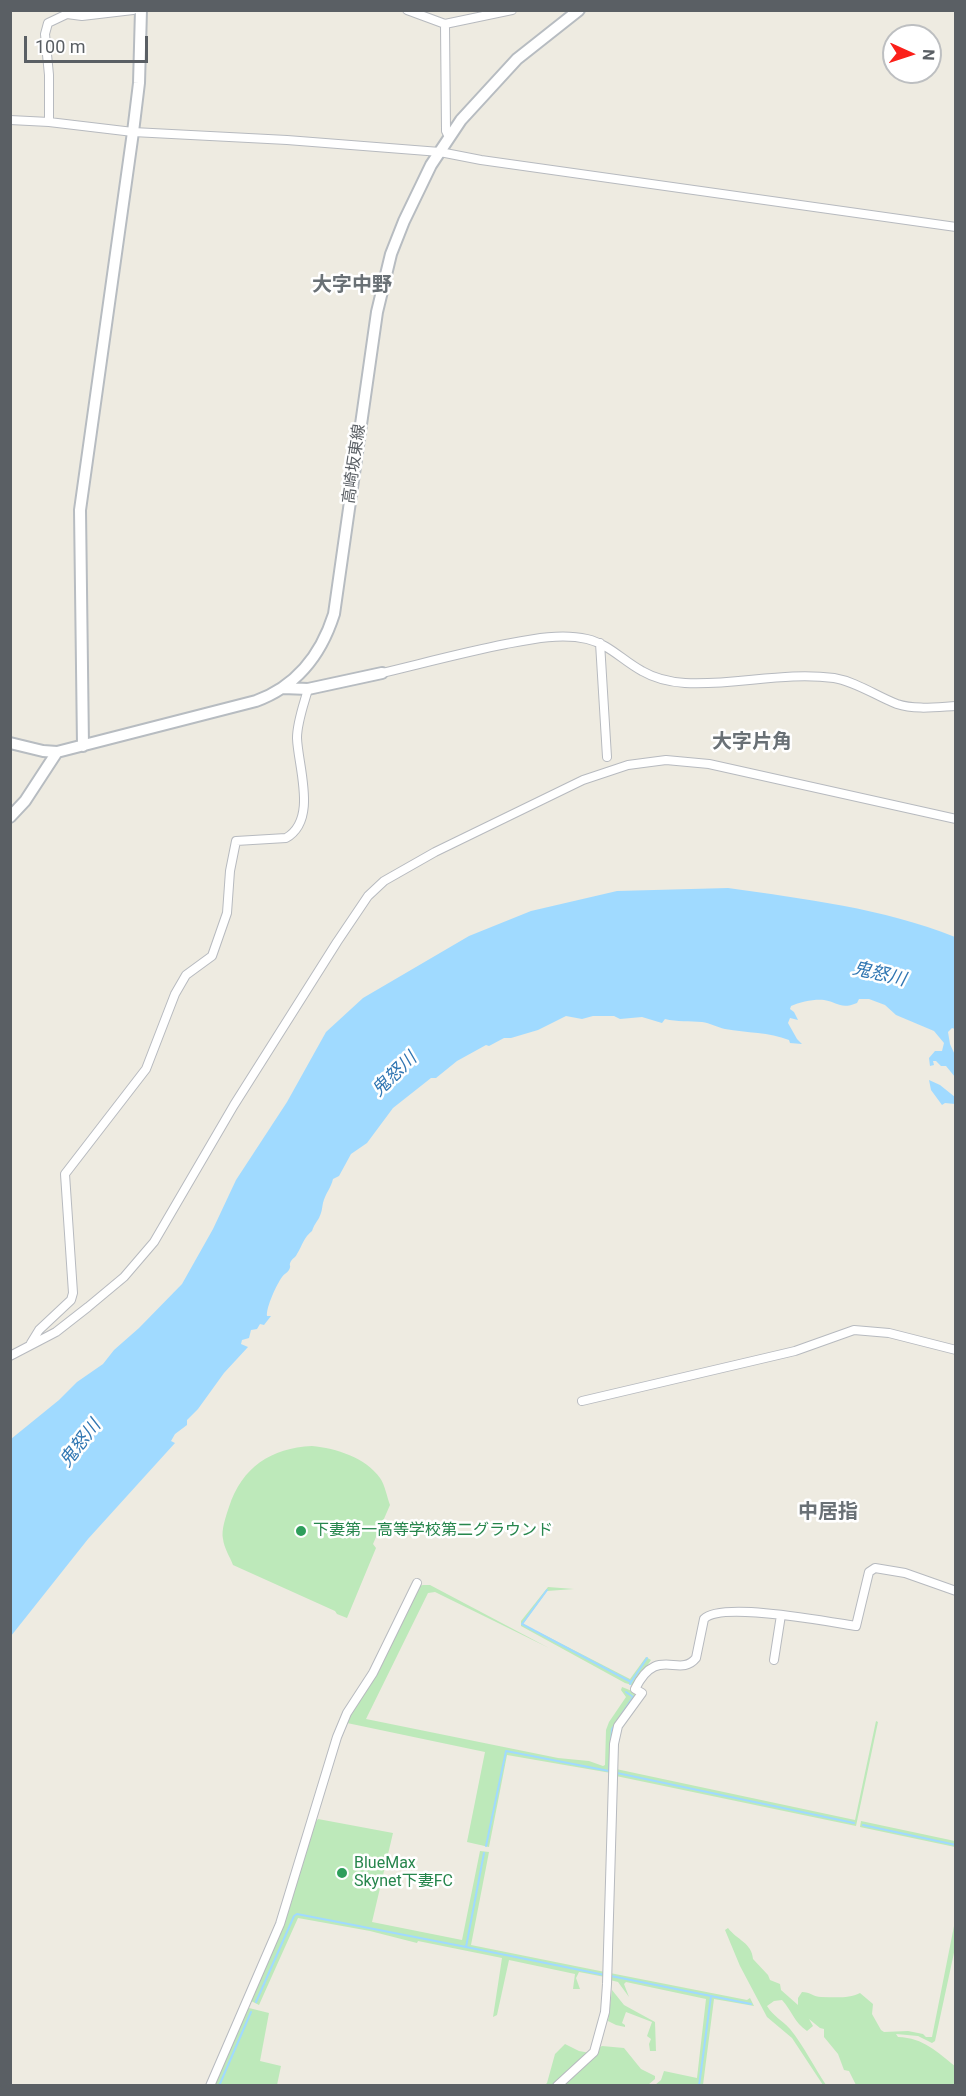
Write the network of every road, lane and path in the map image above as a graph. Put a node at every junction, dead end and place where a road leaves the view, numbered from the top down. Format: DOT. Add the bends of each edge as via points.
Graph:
graph roads {
  1 [pos="132,10"];
  2 [pos="141,10"];
  3 [pos="407,10"];
  4 [pos="512,10"];
  5 [pos="579,10"];
  6 [pos="66,12"];
  7 [pos="445,24"];
  8 [pos="10,120"];
  9 [pos="49,122"];
  10 [pos="133,132"];
  11 [pos="449,137"];
  12 [pos="440,152"];
  13 [pos="956,227"];
  14 [pos="600,643"];
  15 [pos="382,673"];
  16 [pos="283,688"];
  17 [pos="308,689"];
  18 [pos="956,706"];
  19 [pos="10,743"];
  20 [pos="83,746"];
  21 [pos="57,752"];
  22 [pos="607,757"];
  23 [pos="10,817"];
  24 [pos="956,819"];
  25 [pos="31,1344"];
  26 [pos="956,1350"];
  27 [pos="10,1356"];
  28 [pos="582,1401"];
  29 [pos="417,1583"];
  30 [pos="956,1591"];
  31 [pos="781,1615"];
  32 [pos="774,1660"];
  33 [pos="210,2085"];
  34 [pos="557,2085"];
  1 -- 6 [label="street" via="82,16"];
  2 -- 10 [label="main road"];
  3 -- 7 [label="street"];
  4 -- 7 [label="street"];
  5 -- 11 [label="main road, 高崎坂東線" via="517,59"];
  6 -- 9 [label="street" via="46,27"];
  7 -- 11 [label="street"];
  8 -- 9 [label="street"];
  9 -- 10 [label="street"];
  10 -- 12 [label="street"];
  10 -- 20 [label="main road" via="80,510"];
  11 -- 12 [label="main road, 高崎坂東線"];
  12 -- 13 [label="street"];
  12 -- 16 [label="main road, 高崎坂東線" via="404,221 384,281 334,614 319,651"];
  14 -- 15 [label="street" via="564,637 530,640"];
  14 -- 18 [label="street" via="642,671 683,683 804,675 837,679 899,705"];
  14 -- 22 [label="street"];
  15 -- 17 [label="main road"];
  16 -- 17 [label="main road"];
  16 -- 20 [label="main road, 高崎坂東線" via="256,701"];
  17 -- 25 [label="street" via="297,738 305,790 300,823 286,838 236,841 227,913 212,956 186,975 146,1069 65,1174 73,1293"];
  19 -- 21 [label="main road, 高崎坂東線"];
  20 -- 21 [label="main road, 高崎坂東線"];
  21 -- 23 [label="main road"];
  24 -- 25 [label="street" via="709,764 666,760 628,765 583,780 424,858 384,881 368,896 234,1105 154,1242 124,1276 88,1307 56,1332"];
  25 -- 27 [label="street"];
  26 -- 28 [label="street" via="889,1333 854,1330 795,1351"];
  29 -- 33 [label="street" via="373,1673 346,1713 280,1924"];
  30 -- 31 [label="street" via="875,1568 869,1572 856,1626"];
  31 -- 32 [label="street"];
  31 -- 34 [label="street" via="711,1613 704,1619 693,1662 652,1666 635,1689 642,1693 618,1726 614,1744 604,2022 594,2052"];
}
